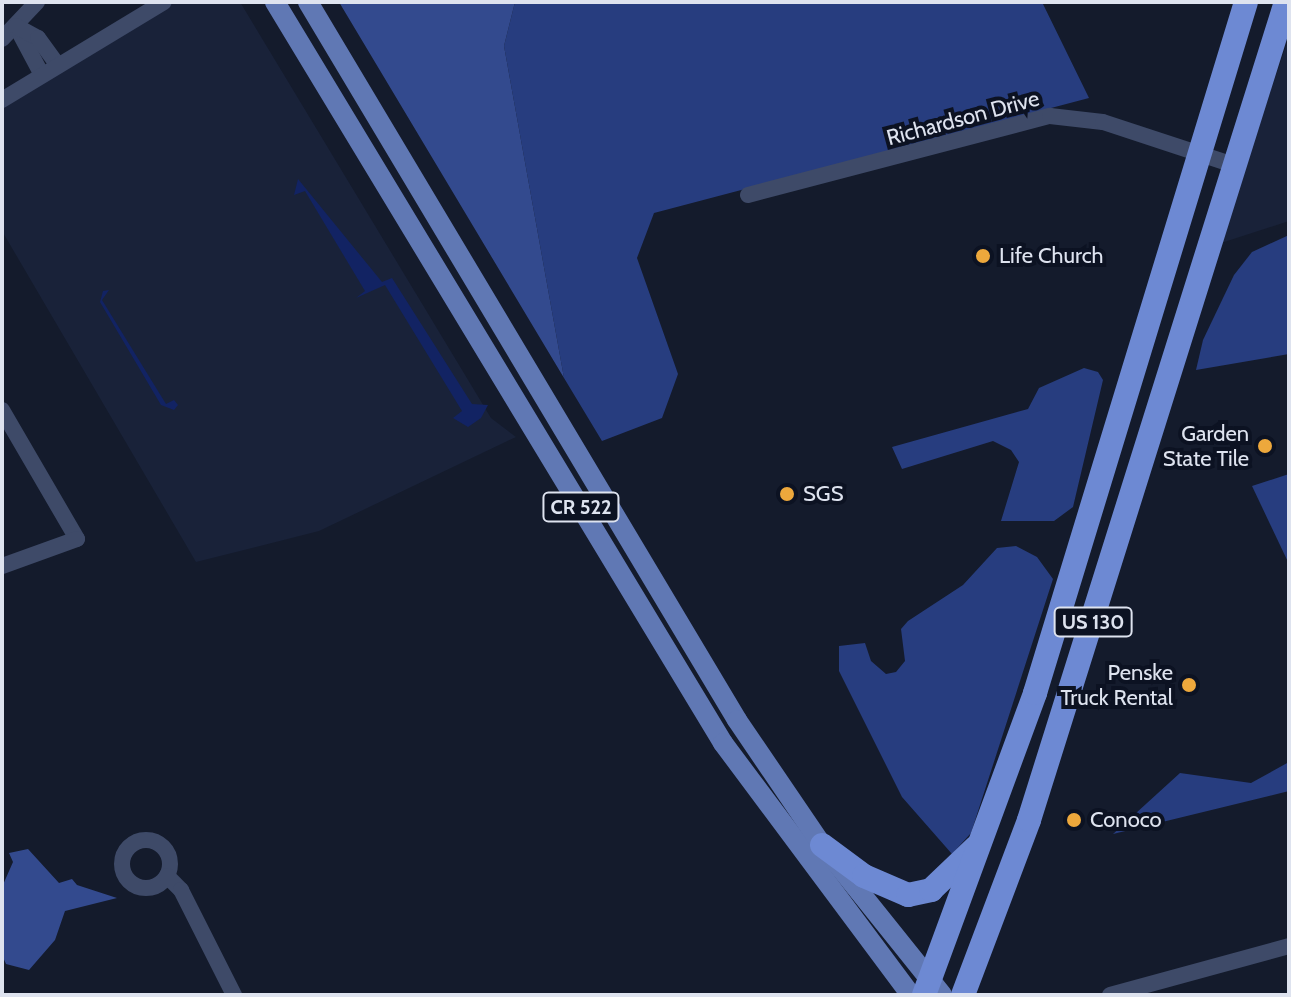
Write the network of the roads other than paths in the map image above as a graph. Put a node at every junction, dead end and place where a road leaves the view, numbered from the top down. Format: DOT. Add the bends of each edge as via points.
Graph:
graph roads {
  1 [pos="37,2"];
  2 [pos="164,2"];
  3 [pos="275,2"];
  4 [pos="308,2"];
  5 [pos="1246,2"];
  6 [pos="1286,2"];
  7 [pos="16,26"];
  8 [pos="2,39"];
  9 [pos="58,66"];
  10 [pos="42,75"];
  11 [pos="2,100"];
  12 [pos="1199,153"];
  13 [pos="1234,165"];
  14 [pos="748,195"];
  15 [pos="2,410"];
  16 [pos="2,566"];
  17 [pos="985,836"];
  18 [pos="822,845"];
  19 [pos="167,876"];
  20 [pos="1289,946"];
  21 [pos="927,992"];
  22 [pos="234,995"];
  23 [pos="963,995"];
  24 [pos="1110,995"];
  1 -- 7 [label="street"];
  2 -- 9 [label="street"];
  3 -- 21 [label="main road, CR 522" via="723,743"];
  4 -- 18 [label="main road, CR 522" via="737,720"];
  5 -- 12 [label="highway, US 130"];
  6 -- 13 [label="highway, US 130"];
  7 -- 8 [label="street"];
  7 -- 9 [label="street" via="38,38"];
  7 -- 10 [label="street"];
  9 -- 10 [label="street"];
  10 -- 11 [label="street"];
  12 -- 13 [label="street, Richardson Drive"];
  12 -- 14 [label="street, Richardson Drive" via="1103,122 1050,116"];
  12 -- 17 [label="highway, US 130" via="1035,693"];
  13 -- 23 [label="highway, US 130" via="1038,792"];
  15 -- 16 [label="street" via="77,539"];
  17 -- 18 [label="highway" via="944,881 908,895 864,876"];
  17 -- 21 [label="highway, US 130"];
  18 -- 21 [label="main road, CR 522"];
  19 -- 22 [label="street" via="181,890"];
  20 -- 24 [label="street"];
}
